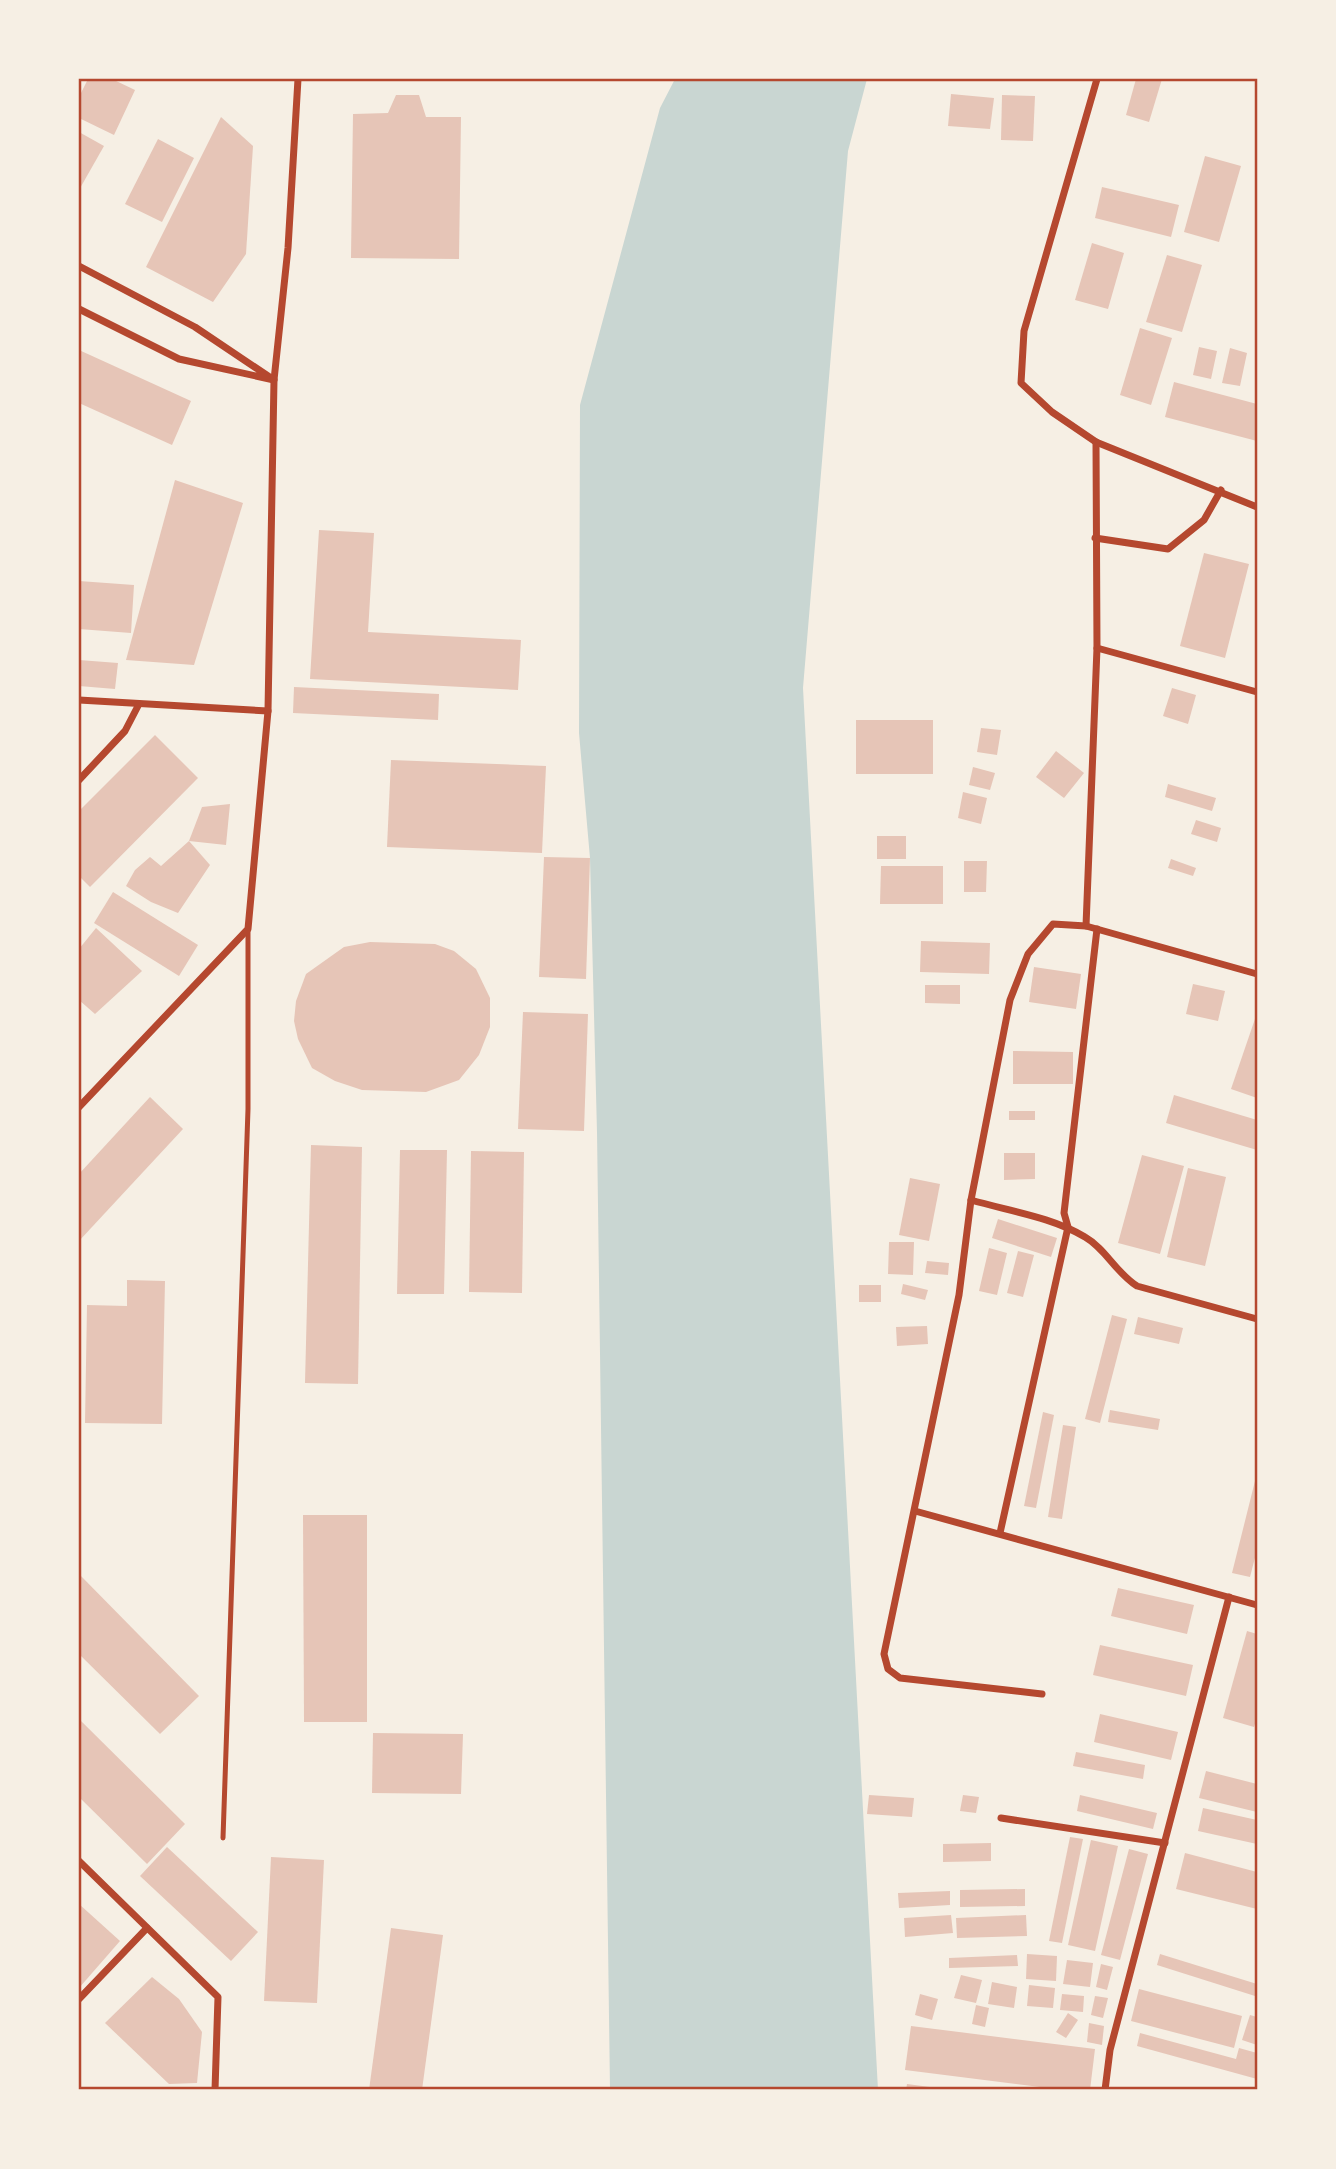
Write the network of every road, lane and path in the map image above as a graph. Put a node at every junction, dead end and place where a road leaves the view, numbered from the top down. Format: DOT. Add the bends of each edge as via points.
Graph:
graph roads {
  1 [pos="298,79"];
  2 [pos="1097,79"];
  3 [pos="79,266"];
  4 [pos="79,309"];
  5 [pos="274,380"];
  6 [pos="1096,442"];
  7 [pos="1221,490"];
  8 [pos="1257,507"];
  9 [pos="1095,538"];
  10 [pos="1097,648"];
  11 [pos="1257,692"];
  12 [pos="79,700"];
  13 [pos="139,704"];
  14 [pos="268,711"];
  15 [pos="79,780"];
  16 [pos="1087,926"];
  17 [pos="248,929"];
  18 [pos="1097,929"];
  19 [pos="1257,974"];
  20 [pos="79,1107"];
  21 [pos="971,1200"];
  22 [pos="1068,1227"];
  23 [pos="1257,1319"];
  24 [pos="915,1511"];
  25 [pos="1000,1533"];
  26 [pos="1229,1597"];
  27 [pos="1257,1605"];
  28 [pos="1042,1694"];
  29 [pos="1001,1818"];
  30 [pos="223,1838"];
  31 [pos="1165,1843"];
  32 [pos="79,1861"];
  33 [pos="147,1928"];
  34 [pos="79,1999"];
  35 [pos="215,2090"];
  36 [pos="1105,2090"];
  1 -- 5 [label="street"];
  2 -- 6 [label="street" via="1024,331 1021,383 1052,412"];
  3 -- 5 [label="street" via="195,327"];
  4 -- 5 [label="street" via="179,359"];
  5 -- 14 [label="street"];
  6 -- 7 [label="street"];
  6 -- 9 [label="street"];
  7 -- 8 [label="street"];
  7 -- 9 [label="street" via="1204,520 1168,549"];
  9 -- 10 [label="street"];
  10 -- 11 [label="street"];
  10 -- 16 [label="street"];
  12 -- 13 [label="street"];
  13 -- 14 [label="street"];
  13 -- 15 [label="street" via="125,731"];
  14 -- 17 [label="street"];
  16 -- 18 [label="street"];
  16 -- 21 [label="street" via="1053,924 1028,954 1010,1000"];
  17 -- 20 [label="street"];
  17 -- 30 [label="lane" via="247,1123"];
  18 -- 19 [label="street"];
  18 -- 22 [label="street" via="1064,1213"];
  21 -- 22 [label="street"];
  21 -- 24 [label="street" via="958,1295"];
  22 -- 23 [label="street" via="1087,1237 1137,1286"];
  22 -- 25 [label="street"];
  24 -- 25 [label="street"];
  24 -- 28 [label="street" via="884,1654 888,1669 900,1678"];
  25 -- 26 [label="street"];
  26 -- 27 [label="street"];
  26 -- 31 [label="street"];
  29 -- 31 [label="street"];
  31 -- 36 [label="street" via="1110,2050"];
  32 -- 33 [label="street"];
  33 -- 34 [label="street"];
  33 -- 35 [label="street" via="218,1997"];
}
